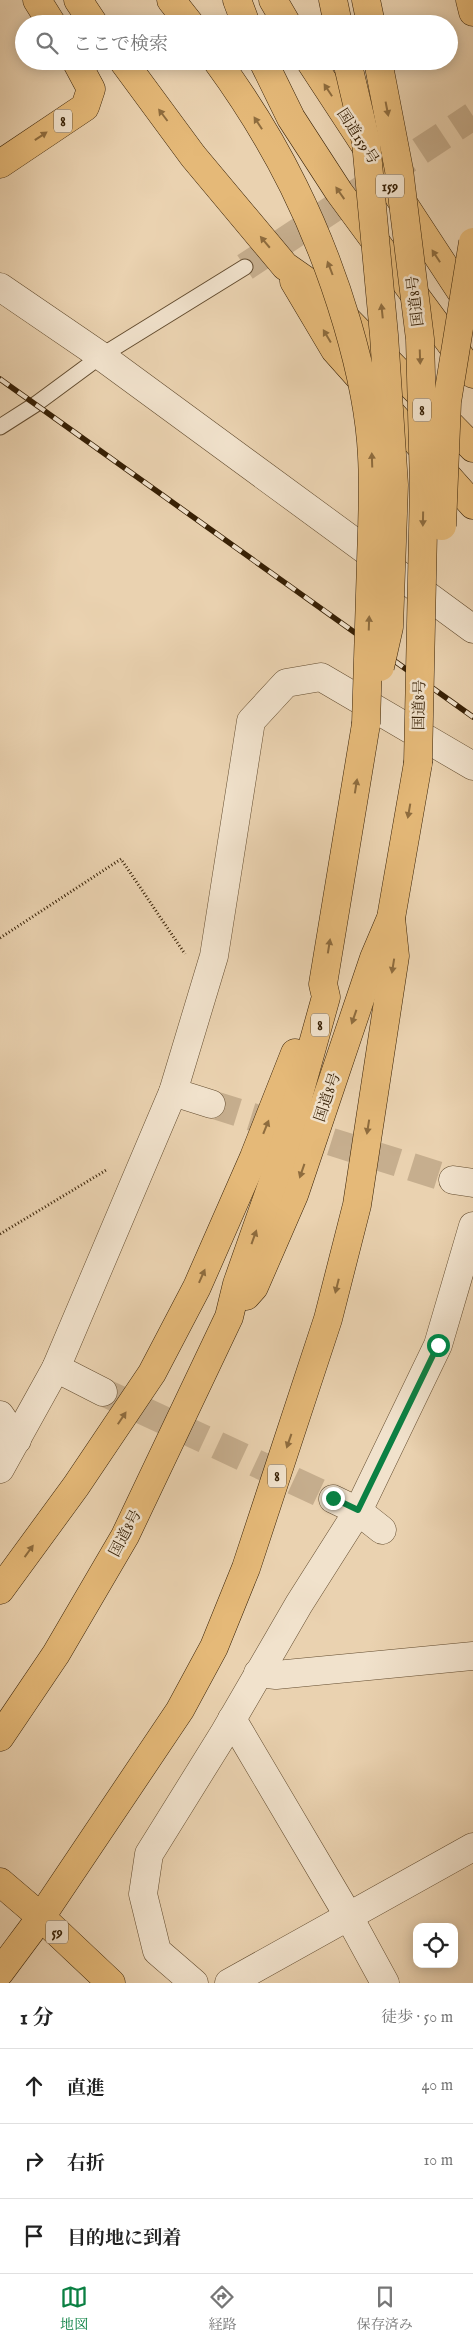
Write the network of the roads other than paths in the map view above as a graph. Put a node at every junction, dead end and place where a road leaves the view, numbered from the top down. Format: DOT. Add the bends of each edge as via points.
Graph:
graph roads {
  1 [pos="37,0"];
  2 [pos="78,0"];
  3 [pos="171,0"];
  4 [pos="237,0"];
  5 [pos="273,0"];
  6 [pos="366,0"];
  7 [pos="470,0"];
  8 [pos="473,12"];
  9 [pos="46,15"];
  10 [pos="88,15"];
  11 [pos="183,15"];
  12 [pos="243,15"];
  13 [pos="282,15"];
  14 [pos="369,15"];
  15 [pos="81,70"];
  16 [pos="129,70"];
  17 [pos="223,70"];
  18 [pos="267,70"];
  19 [pos="316,70"];
  20 [pos="349,70"];
  21 [pos="380,70"];
  22 [pos="0,164"];
  23 [pos="473,242"];
  24 [pos="285,266"];
  25 [pos="245,267"];
  26 [pos="0,287"];
  27 [pos="473,310"];
  28 [pos="101,356"];
  29 [pos="473,374"];
  30 [pos="0,427"];
  31 [pos="473,448"];
  32 [pos="473,505"];
  33 [pos="473,629"];
  34 [pos="366,724"];
  35 [pos="418,763"];
  36 [pos="473,766"];
  37 [pos="391,918"];
  38 [pos="323,984"];
  39 [pos="173,1092"];
  40 [pos="211,1104"];
  41 [pos="473,1226"];
  42 [pos="229,1317"];
  43 [pos="56,1368"];
  44 [pos="103,1392"];
  45 [pos="0,1415"];
  46 [pos="17,1440"];
  47 [pos="0,1469"];
  48 [pos="333,1498"];
  49 [pos="358,1510"];
  50 [pos="382,1530"];
  51 [pos="0,1590"];
  52 [pos="473,1656"];
  53 [pos="258,1673"];
  54 [pos="232,1719"];
  55 [pos="0,1737"];
  56 [pos="473,1847"];
  57 [pos="0,1882"];
  58 [pos="41,1917"];
  59 [pos="349,1917"];
  60 [pos="0,1972"];
  61 [pos="111,1983"];
  62 [pos="194,1983"];
  63 [pos="229,1983"];
  64 [pos="385,1983"];
  1 -- 9 [label="main road"];
  2 -- 10 [label="main road"];
  3 -- 11 [label="main road"];
  4 -- 12 [label="main road"];
  5 -- 13 [label="main road"];
  6 -- 14 [label="main road"];
  7 -- 8 [label="main road"];
  22 -- 15 [label="main road, 8, one-way" via="85,107 91,89"];
  24 -- 16 [label="main road, one-way" via="193,156"];
  34 -- 17 [label="main road, one-way, bridge" via="373,506 367,405 332,271 299,194 263,130"];
  29 -- 18 [label="main road, one-way" via="339,192 291,118"];
  27 -- 19 [label="main road, 国道159号 / 159, one-way"];
  34 -- 20 [label="main road, 国道8号 / 8, one-way, bridge" via="389,627 394,485 366,142"];
  21 -- 35 [label="main road, 国道8号 / 8, one-way, bridge" via="399,170 420,339 424,485"];
  23 -- 35 [label="main road, bridge" via="447,402 440,559"];
  24 -- 31 [label="main road" via="315,287"];
  32 -- 24 [label="main road, one-way" via="334,350"];
  25 -- 28 [label="lane"];
  26 -- 28 [label="street"];
  28 -- 30 [label="lane"];
  28 -- 33 [label="street"];
  38 -- 34 [label="main road, 国道8号 / 8, one-way"];
  35 -- 37 [label="main road, 国道8号 / 8, one-way"];
  36 -- 39 [label="street" via="322,677 286,683 251,720 214,956"];
  37 -- 42 [label="main road, 国道8号 / 8, one-way" via="374,958 294,1196 254,1287"];
  37 -- 58 [label="main road, 8, one-way" via="395,956 356,1205 328,1319 246,1568 214,1647 180,1710"];
  42 -- 38 [label="main road, 国道8号 / 8, one-way" via="318,1032 326,997"];
  51 -- 38 [label="main road, 8, one-way" via="76,1486 152,1373 201,1278 287,1075 312,997"];
  39 -- 40 [label="street"];
  39 -- 43 [label="street"];
  41 -- 49 [label="street" via="438,1345"];
  42 -- 55 [label="main road, 国道8号 / 8" via="125,1536 56,1654"];
  43 -- 44 [label="street"];
  43 -- 46 [label="street"];
  45 -- 46 [label="street"];
  46 -- 47 [label="street"];
  48 -- 49 [label="street"];
  49 -- 50 [label="street"];
  49 -- 53 [label="street"];
  52 -- 53 [label="street" via="276,1675"];
  53 -- 54 [label="street"];
  54 -- 59 [label="street"];
  54 -- 62 [label="street" via="149,1854 144,1886 143,1894 157,1951"];
  56 -- 59 [label="street"];
  57 -- 58 [label="main road, 59"];
  58 -- 60 [label="main road, 8"];
  58 -- 61 [label="main road, 59"];
  59 -- 63 [label="street"];
  59 -- 64 [label="street"];
}
